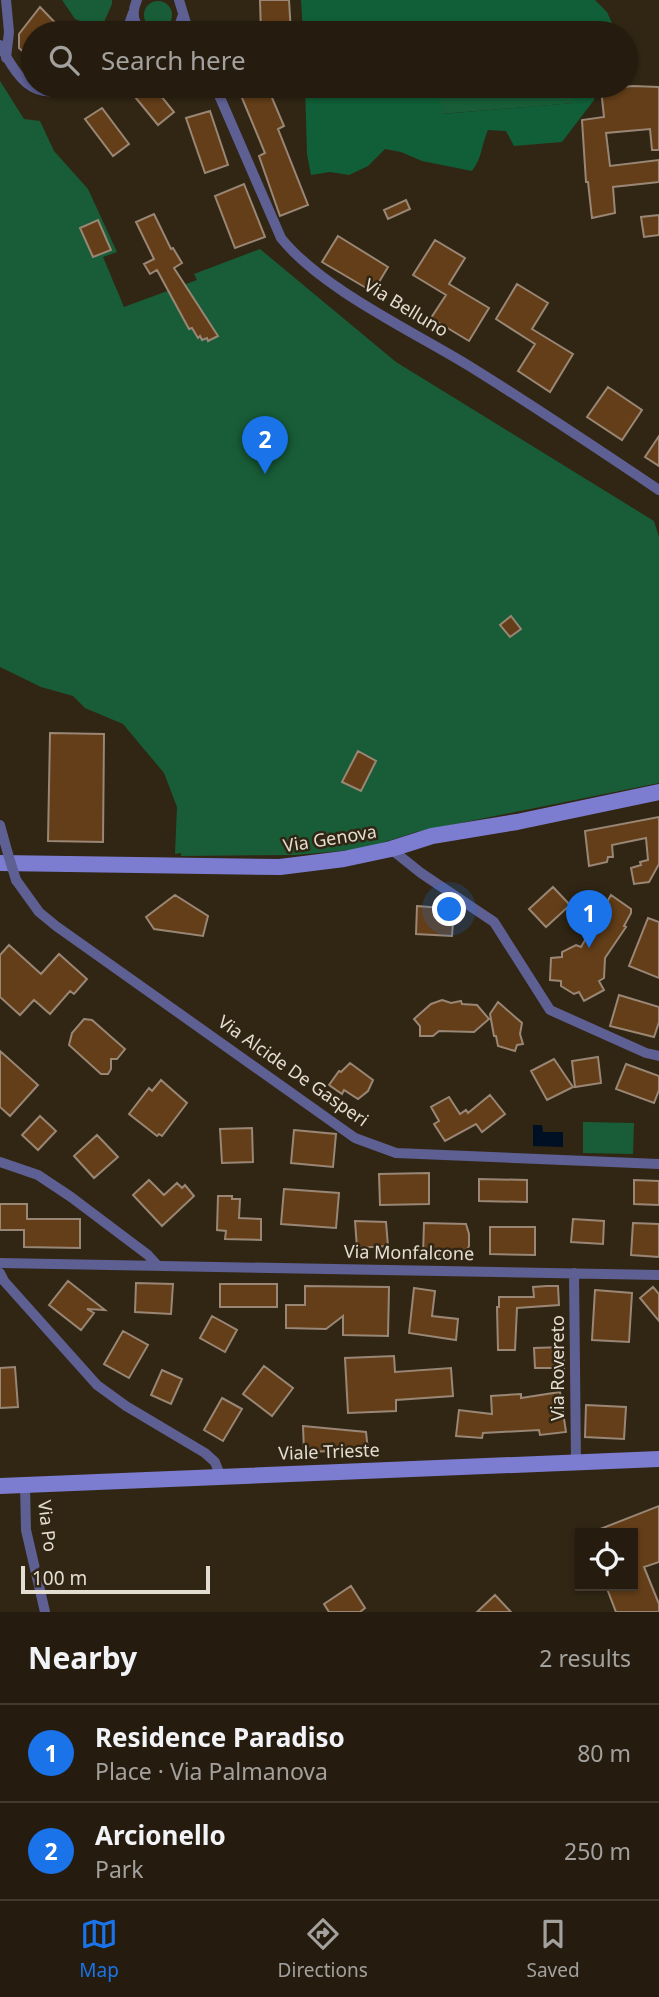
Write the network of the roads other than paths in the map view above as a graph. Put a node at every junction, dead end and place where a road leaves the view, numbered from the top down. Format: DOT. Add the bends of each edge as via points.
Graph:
graph roads {
  1 [pos="6,0"];
  2 [pos="191,0"];
  3 [pos="135,3"];
  4 [pos="181,8"];
  5 [pos="130,21"];
  6 [pos="136,21"];
  7 [pos="0,46"];
  8 [pos="6,58"];
  9 [pos="21,80"];
  10 [pos="220,98"];
  11 [pos="659,490"];
  12 [pos="659,792"];
  13 [pos="0,825"];
  14 [pos="391,849"];
  15 [pos="4,858"];
  16 [pos="659,1056"];
  17 [pos="0,1162"];
  18 [pos="659,1164"];
  19 [pos="0,1263"];
  20 [pos="158,1266"];
  21 [pos="0,1273"];
  22 [pos="574,1273"];
  23 [pos="659,1275"];
  24 [pos="659,1459"];
  25 [pos="576,1462"];
  26 [pos="220,1475"];
  27 [pos="24,1485"];
  28 [pos="0,1486"];
  29 [pos="45,1612"];
  1 -- 8 [label="street"];
  2 -- 4 [label="street"];
  3 -- 5 [label="street"];
  3 -- 6 [label="street"];
  7 -- 8 [label="street"];
  8 -- 9 [label="street"];
  10 -- 11 [label="street, Via Belluno" via="281,238 293,254 345,292 552,418"];
  12 -- 14 [label="main road, Via Genova" via="432,836"];
  13 -- 15 [label="street, Via Alcide De Gasperi"];
  14 -- 15 [label="main road, Via Genova" via="280,867"];
  14 -- 16 [label="street" via="494,922 550,1010"];
  15 -- 18 [label="street, Via Alcide De Gasperi, bridge" via="39,912 56,926 355,1138 396,1153"];
  17 -- 20 [label="street" via="37,1175 71,1197"];
  19 -- 20 [label="street, Via Monfalcone"];
  20 -- 22 [label="street, Via Monfalcone"];
  21 -- 26 [label="street" via="97,1385 205,1453"];
  22 -- 23 [label="street, Via Monfalcone"];
  22 -- 25 [label="street, Via Rovereto"];
  24 -- 25 [label="main road, Viale Trieste"];
  25 -- 26 [label="main road, Viale Trieste"];
  26 -- 27 [label="main road, Viale Trieste"];
  27 -- 28 [label="main road, Viale Trieste"];
  27 -- 29 [label="street, Via Po" via="26,1530"];
}
